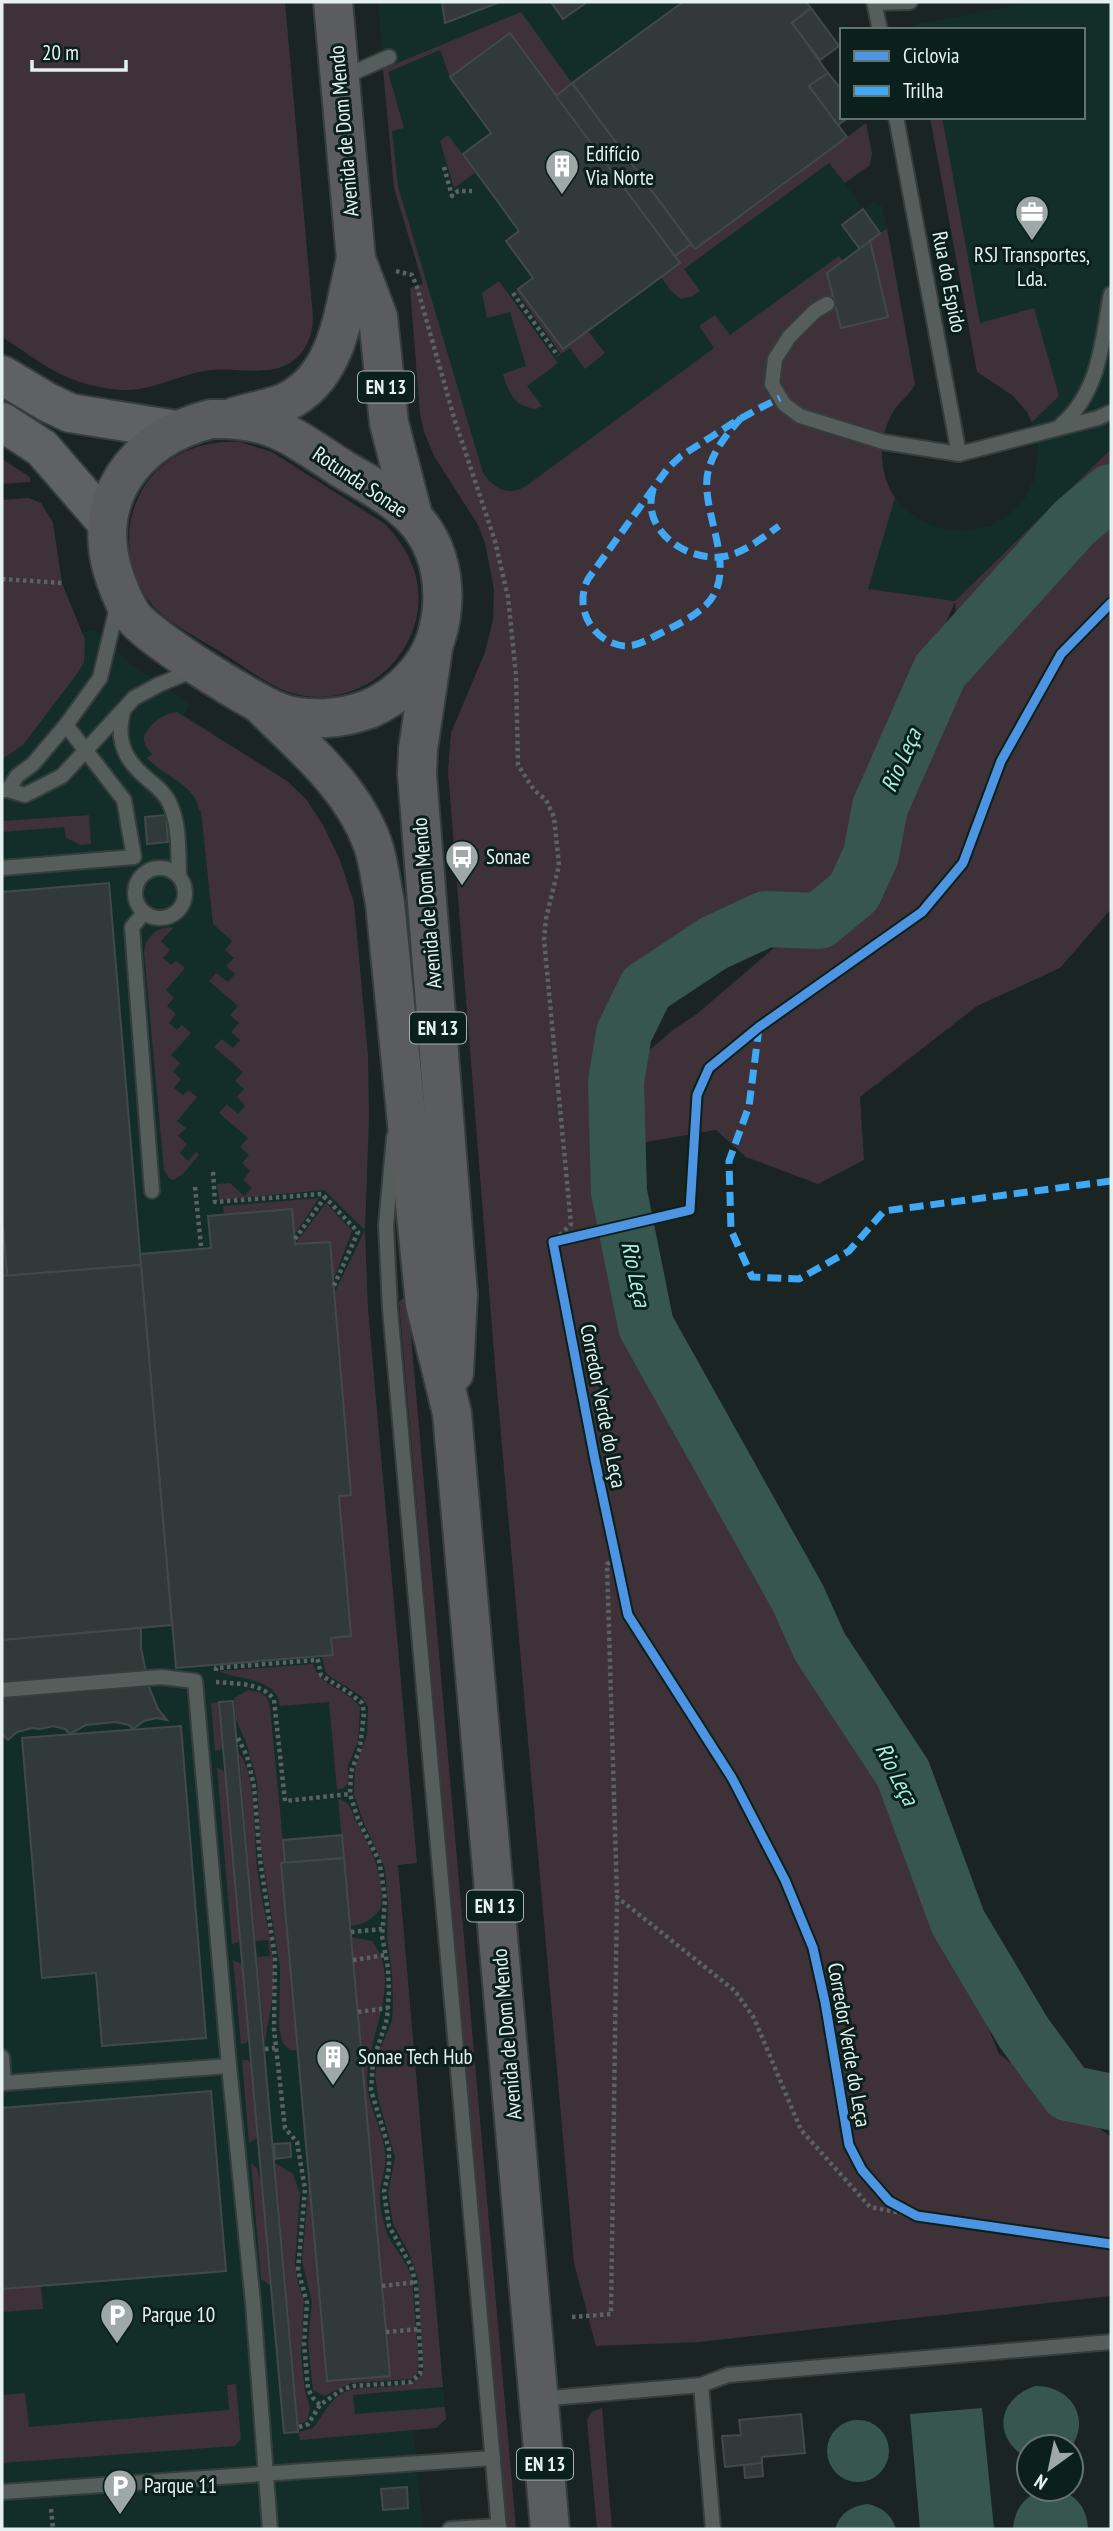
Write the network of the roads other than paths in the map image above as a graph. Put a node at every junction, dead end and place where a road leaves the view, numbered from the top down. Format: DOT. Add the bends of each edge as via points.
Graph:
graph roads {
  1 [pos="332,2"];
  2 [pos="874,2"];
  3 [pos="910,2"];
  4 [pos="880,28"];
  5 [pos="389,57"];
  6 [pos="339,79"];
  7 [pos="896,119"];
  8 [pos="356,259"];
  9 [pos="1111,294"];
  10 [pos="827,304"];
  11 [pos="2,375"];
  12 [pos="1111,412"];
  13 [pos="228,419"];
  14 [pos="2,422"];
  15 [pos="1058,428"];
  16 [pos="176,430"];
  17 [pos="960,454"];
  18 [pos="412,516"];
  19 [pos="107,523"];
  20 [pos="121,594"];
  21 [pos="434,645"];
  22 [pos="202,667"];
  23 [pos="258,702"];
  24 [pos="123,709"];
  25 [pos="66,725"];
  26 [pos="87,751"];
  27 [pos="5,790"];
  28 [pos="134,857"];
  29 [pos="2,868"];
  30 [pos="142,876"];
  31 [pos="179,876"];
  32 [pos="144,913"];
  33 [pos="403,1098"];
  34 [pos="152,1191"];
  35 [pos="452,1413"];
  36 [pos="2,1690"];
  37 [pos="2,2057"];
  38 [pos="229,2066"];
  39 [pos="1111,2342"];
  40 [pos="701,2385"];
  41 [pos="539,2399"];
  42 [pos="493,2458"];
  43 [pos="266,2473"];
  44 [pos="2,2492"];
  45 [pos="499,2528"];
  46 [pos="270,2529"];
  47 [pos="450,2529"];
  48 [pos="550,2529"];
  49 [pos="713,2529"];
  1 -- 6 [label="main road, Avenida de Dom Mendo / EN 13"];
  2 -- 3 [label="lane"];
  2 -- 4 [label="lane"];
  5 -- 6 [label="lane"];
  6 -- 8 [label="main road, Avenida de Dom Mendo / EN 13"];
  7 -- 17 [label="lane, Rua do Espido"];
  8 -- 13 [label="main road, Avenida de Dom Mendo / EN 13" via="338,341 317,376 287,402"];
  8 -- 18 [label="main road, Avenida de Dom Mendo / EN 13" via="378,317 389,423"];
  9 -- 15 [label="lane" via="1095,377 1078,408"];
  10 -- 17 [label="lane" via="789,337 775,359 772,384 784,404 800,416 884,442"];
  11 -- 16 [label="main road" via="70,413"];
  12 -- 15 [label="lane"];
  13 -- 16 [label="main road, Rotunda Sonae / EN 13" via="211,419"];
  13 -- 18 [label="main road, Rotunda Sonae / EN 13" via="262,423 294,438"];
  14 -- 19 [label="main road" via="41,448"];
  15 -- 17 [label="lane"];
  16 -- 19 [label="main road, Rotunda Sonae / EN 13" via="132,466 113,498"];
  18 -- 21 [label="main road, Rotunda Sonae / EN 13" via="430,542 441,570 444,604"];
  19 -- 20 [label="main road, Rotunda Sonae / EN 13" via="107,547"];
  20 -- 22 [label="main road, Rotunda Sonae / EN 13" via="149,633"];
  20 -- 25 [label="lane" via="100,678"];
  21 -- 23 [label="main road, Rotunda Sonae / EN 13" via="403,686 358,713 315,719 281,713"];
  21 -- 35 [label="main road, Avenida de Dom Mendo / EN 13" via="417,774 458,1296"];
  22 -- 23 [label="main road, Rotunda Sonae / EN 13"];
  22 -- 24 [label="lane" via="160,684"];
  23 -- 33 [label="main road, Avenida de Dom Mendo / EN 13" via="341,787 374,848 385,903"];
  24 -- 26 [label="lane"];
  24 -- 31 [label="lane" via="118,730 123,747 139,772 168,799 176,818"];
  25 -- 26 [label="lane"];
  25 -- 27 [label="lane"];
  26 -- 27 [label="lane" via="47,785 25,795"];
  26 -- 28 [label="lane" via="124,800"];
  28 -- 29 [label="lane"];
  28 -- 30 [label="lane"];
  30 -- 31 [label="lane" via="165,868"];
  30 -- 32 [label="lane" via="135,890"];
  31 -- 32 [label="lane" via="185,898 177,913 161,918"];
  32 -- 34 [label="lane" via="132,927"];
  33 -- 35 [label="main road, Avenida de Dom Mendo / EN 13" via="425,1304"];
  33 -- 42 [label="lane" via="391,1148 386,1225 390,1309"];
  35 -- 41 [label="main road, Avenida de Dom Mendo / EN 13"];
  36 -- 38 [label="lane" via="161,1677 195,1681"];
  37 -- 38 [label="lane" via="4,2083"];
  38 -- 43 [label="lane"];
  39 -- 40 [label="lane" via="728,2375"];
  40 -- 41 [label="lane"];
  40 -- 49 [label="lane"];
  41 -- 48 [label="main road, Avenida de Dom Mendo / EN 13"];
  42 -- 43 [label="lane"];
  42 -- 45 [label="lane"];
  43 -- 44 [label="lane"];
  43 -- 46 [label="lane"];
  45 -- 47 [label="lane"];
}
